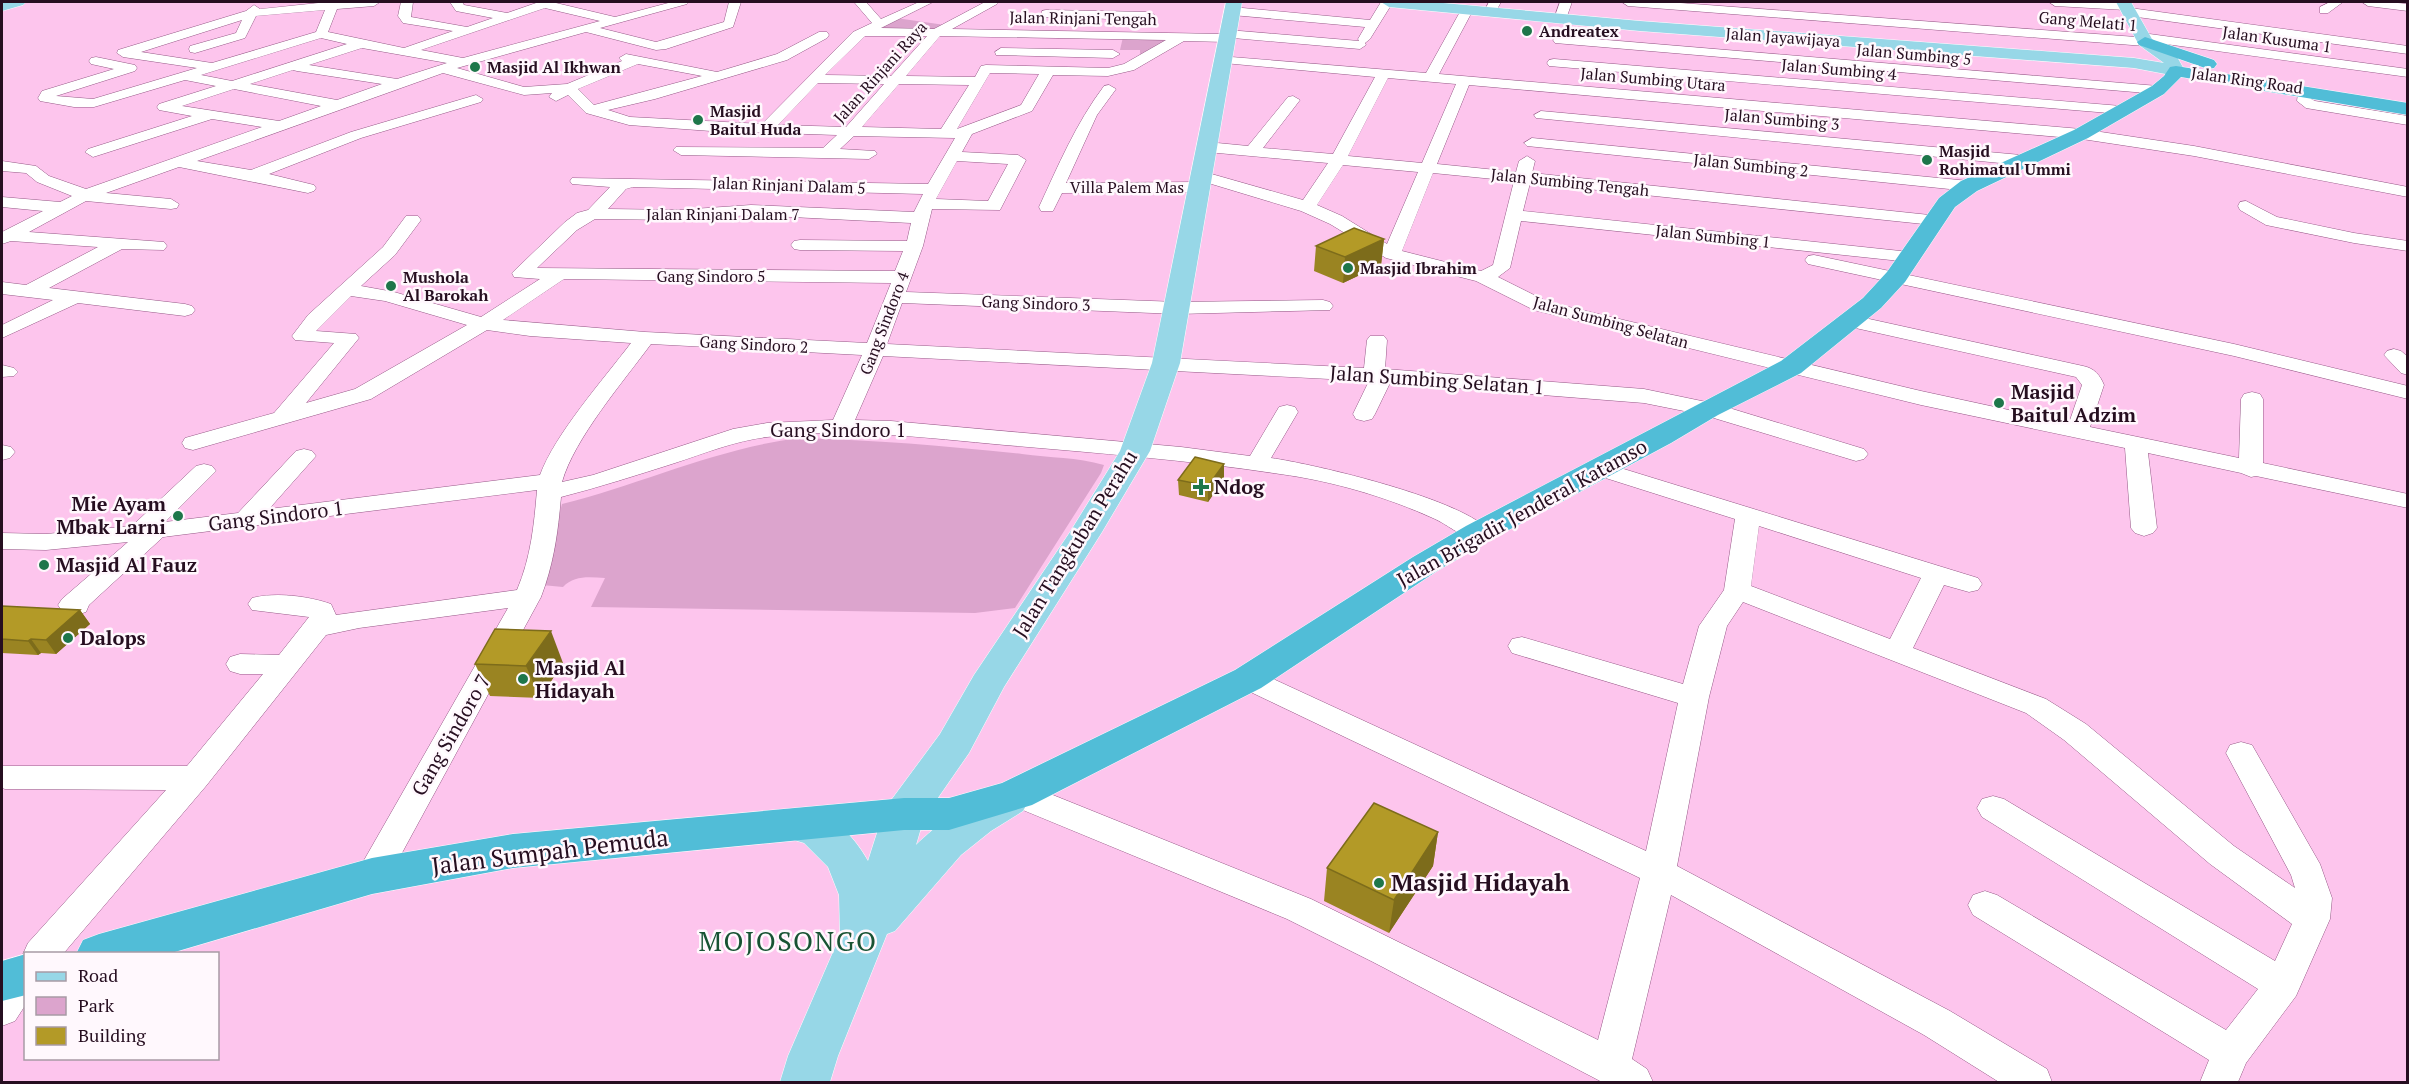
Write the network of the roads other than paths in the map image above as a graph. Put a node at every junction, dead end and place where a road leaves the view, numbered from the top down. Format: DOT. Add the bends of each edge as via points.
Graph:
graph roads {
  1 [pos="18,2"];
  2 [pos="259,2"];
  3 [pos="374,2"];
  4 [pos="407,2"];
  5 [pos="482,2"];
  6 [pos="683,2"];
  7 [pos="860,2"];
  8 [pos="909,2"];
  9 [pos="926,2"];
  10 [pos="993,2"];
  11 [pos="1052,2"];
  12 [pos="1156,2"];
  13 [pos="1388,2"];
  14 [pos="1566,2"];
  15 [pos="1628,2"];
  16 [pos="2055,2"];
  17 [pos="2337,2"];
  18 [pos="2368,2"];
  19 [pos="334,3"];
  20 [pos="547,3"];
  21 [pos="1427,3"];
  22 [pos="458,5"];
  23 [pos="731,5"];
  24 [pos="2,6"];
  25 [pos="2127,6"];
  26 [pos="1492,7"];
  27 [pos="1776,7"];
  28 [pos="1916,8"];
  29 [pos="2408,8"];
  30 [pos="1467,10"];
  31 [pos="2324,10"];
  32 [pos="251,13"];
  33 [pos="1046,14"];
  34 [pos="508,16"];
  35 [pos="1150,16"];
  36 [pos="895,17"];
  37 [pos="1562,19"];
  38 [pos="616,21"];
  39 [pos="879,24"];
  40 [pos="949,24"];
  41 [pos="1372,24"];
  42 [pos="1926,25"];
  43 [pos="198,29"];
  44 [pos="587,29"];
  45 [pos="1229,29"];
  46 [pos="469,30"];
  47 [pos="648,32"];
  48 [pos="861,32"];
  49 [pos="937,32"];
  50 [pos="1012,33"];
  51 [pos="1031,33"];
  52 [pos="321,34"];
  53 [pos="823,35"];
  54 [pos="1119,35"];
  55 [pos="239,36"];
  56 [pos="1142,36"];
  57 [pos="1181,37"];
  58 [pos="1785,37"];
  59 [pos="626,39"];
  60 [pos="1559,40"];
  61 [pos="1827,40"];
  62 [pos="2143,40"];
  63 [pos="2176,42"];
  64 [pos="361,44"];
  65 [pos="1360,45"];
  66 [pos="1932,47"];
  67 [pos="2408,50"];
  68 [pos="404,52"];
  69 [pos="1001,52"];
  70 [pos="1113,54"];
  71 [pos="616,56"];
  72 [pos="164,58"];
  73 [pos="636,60"];
  74 [pos="96,61"];
  75 [pos="463,62"];
  76 [pos="1554,63"];
  77 [pos="1832,64"];
  78 [pos="293,66"];
  79 [pos="216,67"];
  80 [pos="441,68"];
  81 [pos="1345,70"];
  82 [pos="1048,71"];
  83 [pos="2176,71"];
  84 [pos="1108,72"];
  85 [pos="1384,73"];
  86 [pos="2408,73"];
  87 [pos="983,75"];
  88 [pos="184,76"];
  89 [pos="715,76"];
  90 [pos="1431,77"];
  91 [pos="2335,78"];
  92 [pos="816,79"];
  93 [pos="894,80"];
  94 [pos="1464,80"];
  95 [pos="400,82"];
  96 [pos="2276,83"];
  97 [pos="229,86"];
  98 [pos="1547,87"];
  99 [pos="1838,87"];
  100 [pos="569,88"];
  101 [pos="1109,89"];
  102 [pos="2302,93"];
  103 [pos="476,99"];
  104 [pos="2141,99"];
  105 [pos="1293,100"];
  106 [pos="2408,103"];
  107 [pos="148,105"];
  108 [pos="337,105"];
  109 [pos="164,107"];
  110 [pos="2408,109"];
  111 [pos="591,110"];
  112 [pos="1846,113"];
  113 [pos="210,115"];
  114 [pos="1541,115"];
  115 [pos="2408,121"];
  116 [pos="641,122"];
  117 [pos="282,125"];
  118 [pos="739,128"];
  119 [pos="766,128"];
  120 [pos="968,130"];
  121 [pos="850,131"];
  122 [pos="154,133"];
  123 [pos="883,133"];
  124 [pos="946,134"];
  125 [pos="2080,134"];
  126 [pos="617,136"];
  127 [pos="1532,143"];
  128 [pos="1856,144"];
  129 [pos="222,146"];
  130 [pos="77,147"];
  131 [pos="1207,147"];
  132 [pos="681,150"];
  133 [pos="1253,151"];
  134 [pos="827,153"];
  135 [pos="869,154"];
  136 [pos="952,156"];
  137 [pos="1339,158"];
  138 [pos="106,159"];
  139 [pos="2021,160"];
  140 [pos="177,162"];
  141 [pos="2,166"];
  142 [pos="1427,168"];
  143 [pos="152,170"];
  144 [pos="252,175"];
  145 [pos="1867,176"];
  146 [pos="1522,177"];
  147 [pos="1200,181"];
  148 [pos="578,182"];
  149 [pos="625,183"];
  150 [pos="848,186"];
  151 [pos="1969,186"];
  152 [pos="308,188"];
  153 [pos="645,188"];
  154 [pos="1056,188"];
  155 [pos="932,189"];
  156 [pos="2408,192"];
  157 [pos="611,195"];
  158 [pos="84,196"];
  159 [pos="2,202"];
  160 [pos="171,204"];
  161 [pos="2246,206"];
  162 [pos="60,207"];
  163 [pos="1047,207"];
  164 [pos="1307,207"];
  165 [pos="924,211"];
  166 [pos="594,214"];
  167 [pos="1876,214"];
  168 [pos="1516,215"];
  169 [pos="412,220"];
  170 [pos="1933,220"];
  171 [pos="5,237"];
  172 [pos="127,240"];
  173 [pos="800,245"];
  174 [pos="158,246"];
  175 [pos="914,246"];
  176 [pos="2408,246"];
  177 [pos="1392,254"];
  178 [pos="1814,260"];
  179 [pos="1903,267"];
  180 [pos="558,275"];
  181 [pos="901,277"];
  182 [pos="1483,277"];
  183 [pos="2,288"];
  184 [pos="31,290"];
  185 [pos="347,290"];
  186 [pos="77,296"];
  187 [pos="894,297"];
  188 [pos="1323,306"];
  189 [pos="1178,308"];
  190 [pos="185,310"];
  191 [pos="1851,321"];
  192 [pos="484,324"];
  193 [pos="2,332"];
  194 [pos="645,338"];
  195 [pos="1377,340"];
  196 [pos="875,350"];
  197 [pos="1166,363"];
  198 [pos="1791,367"];
  199 [pos="1378,376"];
  200 [pos="2408,393"];
  201 [pos="2252,399"];
  202 [pos="1708,409"];
  203 [pos="1287,412"];
  204 [pos="1364,414"];
  205 [pos="283,416"];
  206 [pos="841,427"];
  207 [pos="2077,432"];
  208 [pos="193,443"];
  209 [pos="2136,445"];
  210 [pos="1135,451"];
  211 [pos="1856,454"];
  212 [pos="304,456"];
  213 [pos="1257,463"];
  214 [pos="1601,470"];
  215 [pos="2251,470"];
  216 [pos="204,471"];
  217 [pos="550,487"];
  218 [pos="2408,501"];
  219 [pos="1748,514"];
  220 [pos="244,521"];
  221 [pos="2144,528"];
  222 [pos="147,532"];
  223 [pos="1478,533"];
  224 [pos="2,541"];
  225 [pos="1936,574"];
  226 [pos="1969,584"];
  227 [pos="1737,590"];
  228 [pos="528,597"];
  229 [pos="262,604"];
  230 [pos="76,606"];
  231 [pos="317,628"];
  232 [pos="1522,646"];
  233 [pos="1898,650"];
  234 [pos="240,664"];
  235 [pos="287,665"];
  236 [pos="1248,679"];
  237 [pos="1694,697"];
  238 [pos="2241,753"];
  239 [pos="4,777"];
  240 [pos="195,778"];
  241 [pos="1017,794"];
  242 [pos="1993,808"];
  243 [pos="904,814"];
  244 [pos="796,824"];
  245 [pos="1659,872"];
  246 [pos="372,876"];
  247 [pos="1985,904"];
  248 [pos="2312,919"];
  249 [pos="861,941"];
  250 [pos="42,952"];
  251 [pos="106,952"];
  252 [pos="2283,985"];
  253 [pos="2225,1068"];
  254 [pos="1622,1074"];
  255 [pos="805,1083"];
  256 [pos="2033,1083"];
  1 -- 24 [label="main road"];
  2 -- 32 [label="street"];
  3 -- 19 [label="street"];
  4 -- 46 [label="street" via="407,20"];
  5 -- 22 [label="street"];
  6 -- 38 [label="street"];
  7 -- 39 [label="street"];
  8 -- 9 [label="street"];
  9 -- 36 [label="street"];
  10 -- 40 [label="street, Jalan Rinjani Raya"];
  11 -- 33 [label="street"];
  12 -- 35 [label="street"];
  13 -- 21 [label="main road, Jalan Jayawijaya"];
  13 -- 41 [label="street"];
  14 -- 37 [label="street"];
  15 -- 27 [label="street, Gang Melati 1"];
  16 -- 25 [label="street"];
  17 -- 31 [label="street"];
  18 -- 29 [label="street"];
  19 -- 32 [label="street"];
  19 -- 52 [label="street"];
  20 -- 34 [label="street"];
  20 -- 38 [label="street"];
  21 -- 30 [label="main road, Jalan Jayawijaya"];
  22 -- 34 [label="street"];
  23 -- 59 [label="street" via="729,24 666,45"];
  25 -- 62 [label="main road"];
  25 -- 67 [label="street"];
  26 -- 30 [label="main road, Jalan Jayawijaya"];
  26 -- 37 [label="main road, Jalan Jayawijaya"];
  27 -- 42 [label="street, Gang Melati 1"];
  27 -- 58 [label="street"];
  28 -- 42 [label="street"];
  30 -- 90 [label="street"];
  32 -- 43 [label="street"];
  32 -- 55 [label="street"];
  33 -- 35 [label="street"];
  33 -- 51 [label="street"];
  34 -- 46 [label="street"];
  35 -- 56 [label="street"];
  36 -- 39 [label="street"];
  36 -- 40 [label="street"];
  37 -- 58 [label="main road, Jalan Jayawijaya"];
  37 -- 60 [label="street"];
  38 -- 44 [label="street"];
  39 -- 48 [label="street"];
  40 -- 49 [label="street, Jalan Rinjani Raya"];
  41 -- 45 [label="street"];
  41 -- 65 [label="street"];
  42 -- 62 [label="street, Gang Melati 1"];
  42 -- 66 [label="street"];
  43 -- 55 [label="street"];
  43 -- 72 [label="street" via="123,52"];
  44 -- 59 [label="street"];
  44 -- 75 [label="street"];
  45 -- 57 [label="street, Jalan Rinjani Tengah"];
  45 -- 65 [label="street"];
  45 -- 81 [label="street, Jalan Sumbing Utara"];
  45 -- 131 [label="main road, Jalan Tangkuban Perahu"];
  46 -- 68 [label="street"];
  47 -- 59 [label="street"];
  48 -- 49 [label="street, Jalan Rinjani Tengah"];
  48 -- 92 [label="street"];
  49 -- 50 [label="street, Jalan Rinjani Tengah"];
  49 -- 93 [label="street, Jalan Rinjani Raya"];
  50 -- 51 [label="street, Jalan Rinjani Tengah"];
  50 -- 69 [label="street"];
  51 -- 54 [label="street, Jalan Rinjani Tengah"];
  52 -- 64 [label="street"];
  52 -- 79 [label="street"];
  53 -- 89 [label="street" via="782,57"];
  54 -- 56 [label="street, Jalan Rinjani Tengah"];
  54 -- 70 [label="street"];
  55 -- 72 [label="street"];
  56 -- 57 [label="street, Jalan Rinjani Tengah"];
  57 -- 84 [label="street" via="1129,67"];
  58 -- 61 [label="main road, Jalan Jayawijaya"];
  60 -- 76 [label="street"];
  60 -- 77 [label="street, Jalan Sumbing 5"];
  61 -- 66 [label="main road, Jalan Jayawijaya"];
  61 -- 77 [label="street"];
  62 -- 63 [label="street, Jalan Kusuma 1"];
  62 -- 83 [label="main road" via="2169,59"];
  62 -- 96 [label="highway" via="2200,62"];
  63 -- 86 [label="street, Jalan Kusuma 1"];
  63 -- 91 [label="street"];
  64 -- 68 [label="street"];
  64 -- 78 [label="street"];
  65 -- 81 [label="street"];
  66 -- 83 [label="main road, Jalan Jayawijaya" via="2134,63"];
  68 -- 75 [label="street"];
  69 -- 70 [label="street"];
  69 -- 87 [label="street"];
  70 -- 84 [label="street"];
  71 -- 73 [label="street"];
  72 -- 79 [label="street"];
  73 -- 89 [label="street"];
  73 -- 100 [label="street"];
  74 -- 88 [label="street" via="130,68 47,94 45,98 94,103"];
  75 -- 80 [label="street"];
  76 -- 98 [label="street"];
  76 -- 99 [label="street, Jalan Sumbing 4"];
  77 -- 99 [label="street"];
  77 -- 104 [label="street, Jalan Sumbing 5"];
  78 -- 95 [label="street"];
  78 -- 97 [label="street"];
  79 -- 88 [label="street"];
  80 -- 95 [label="street"];
  80 -- 100 [label="street" via="508,88"];
  81 -- 85 [label="street, Jalan Sumbing Utara"];
  82 -- 84 [label="street"];
  82 -- 87 [label="street"];
  82 -- 120 [label="street" via="1027,108"];
  83 -- 96 [label="highway, Jalan Ring Road"];
  83 -- 102 [label="highway, Jalan Ring Road"];
  83 -- 104 [label="highway, Jalan Brigadir Jenderal Katamso" via="2170,80"];
  85 -- 90 [label="street, Jalan Sumbing Utara"];
  85 -- 137 [label="street"];
  87 -- 93 [label="street"];
  87 -- 124 [label="street"];
  88 -- 97 [label="street"];
  89 -- 111 [label="street"];
  90 -- 94 [label="street, Jalan Sumbing Utara"];
  92 -- 93 [label="street"];
  92 -- 119 [label="street"];
  93 -- 121 [label="street, Jalan Rinjani Raya"];
  94 -- 98 [label="street, Jalan Sumbing Utara"];
  94 -- 142 [label="street"];
  95 -- 103 [label="street"];
  95 -- 108 [label="street"];
  96 -- 106 [label="highway, Jalan Ring Road"];
  97 -- 108 [label="street"];
  97 -- 109 [label="street"];
  98 -- 112 [label="street, Jalan Sumbing Utara"];
  98 -- 114 [label="street"];
  99 -- 104 [label="street, Jalan Sumbing 4"];
  99 -- 112 [label="street"];
  100 -- 103 [label="street" via="548,101"];
  100 -- 111 [label="street"];
  101 -- 154 [label="street, Villa Palem Mas" via="1090,115"];
  102 -- 104 [label="highway" via="2211,89"];
  102 -- 110 [label="highway, Jalan Ring Road"];
  102 -- 115 [label="street" via="2304,101 2311,105"];
  103 -- 144 [label="street" via="356,135"];
  104 -- 125 [label="highway, Jalan Brigadir Jenderal Katamso"];
  105 -- 133 [label="street"];
  107 -- 109 [label="street"];
  108 -- 117 [label="street"];
  109 -- 113 [label="street"];
  111 -- 116 [label="street"];
  112 -- 125 [label="street, Jalan Sumbing Utara"];
  112 -- 128 [label="street"];
  113 -- 117 [label="street"];
  113 -- 122 [label="street"];
  114 -- 127 [label="street"];
  114 -- 128 [label="street, Jalan Sumbing 3"];
  116 -- 118 [label="street"];
  116 -- 126 [label="street"];
  117 -- 129 [label="street"];
  118 -- 119 [label="street"];
  118 -- 132 [label="street"];
  119 -- 121 [label="street"];
  120 -- 124 [label="street"];
  120 -- 136 [label="street, Gang Sindoro 4"];
  121 -- 123 [label="street"];
  121 -- 134 [label="street, Jalan Rinjani Raya"];
  122 -- 129 [label="street"];
  122 -- 138 [label="street"];
  123 -- 124 [label="street"];
  123 -- 135 [label="street"];
  125 -- 139 [label="highway, Jalan Brigadir Jenderal Katamso"];
  125 -- 156 [label="street, Jalan Sumbing Utara" via="2248,168"];
  127 -- 145 [label="street, Jalan Sumbing 2"];
  127 -- 146 [label="street"];
  128 -- 139 [label="street, Jalan Sumbing 3"];
  128 -- 145 [label="street"];
  129 -- 140 [label="street"];
  130 -- 138 [label="street"];
  131 -- 133 [label="street, Jalan Sumbing Tengah"];
  131 -- 147 [label="main road, Jalan Tangkuban Perahu"];
  132 -- 134 [label="street"];
  132 -- 153 [label="street" via="663,164"];
  133 -- 137 [label="street, Jalan Sumbing Tengah"];
  134 -- 135 [label="street"];
  135 -- 150 [label="street"];
  136 -- 155 [label="street, Gang Sindoro 4"];
  136 -- 165 [label="street, Jalan Rinjani Dalam 7" via="1018,160 994,206"];
  137 -- 142 [label="street, Jalan Sumbing Tengah"];
  137 -- 164 [label="street"];
  138 -- 143 [label="street"];
  139 -- 151 [label="highway, Jalan Brigadir Jenderal Katamso"];
  140 -- 143 [label="street"];
  140 -- 144 [label="street"];
  141 -- 158 [label="street" via="30,169 43,179"];
  142 -- 146 [label="street, Jalan Sumbing Tengah"];
  142 -- 177 [label="street"];
  143 -- 158 [label="street"];
  144 -- 152 [label="street"];
  145 -- 151 [label="street, Jalan Sumbing 2"];
  145 -- 167 [label="street"];
  146 -- 167 [label="street, Jalan Sumbing Tengah"];
  146 -- 168 [label="street"];
  147 -- 154 [label="street, Villa Palem Mas"];
  147 -- 164 [label="street, Jalan Sumbing Selatan"];
  147 -- 189 [label="main road, Jalan Tangkuban Perahu"];
  148 -- 149 [label="street"];
  149 -- 153 [label="street"];
  149 -- 157 [label="street"];
  150 -- 153 [label="street, Jalan Rinjani Dalam 5"];
  150 -- 155 [label="street, Jalan Rinjani Dalam 5"];
  151 -- 170 [label="highway, Jalan Brigadir Jenderal Katamso"];
  153 -- 157 [label="street"];
  154 -- 163 [label="street, Villa Palem Mas"];
  155 -- 165 [label="street, Gang Sindoro 4"];
  157 -- 166 [label="street"];
  158 -- 160 [label="street"];
  158 -- 162 [label="street"];
  159 -- 162 [label="street"];
  161 -- 176 [label="street" via="2265,219 2284,225"];
  162 -- 171 [label="street"];
  164 -- 177 [label="street, Jalan Sumbing Selatan"];
  165 -- 166 [label="street, Jalan Rinjani Dalam 7"];
  165 -- 175 [label="street, Gang Sindoro 4"];
  166 -- 180 [label="street, Gang Sindoro 5" via="580,219 521,273"];
  167 -- 170 [label="street, Jalan Sumbing Tengah"];
  168 -- 179 [label="street, Jalan Sumbing 1"];
  168 -- 182 [label="street" via="1502,268"];
  169 -- 185 [label="street" via="389,251"];
  170 -- 179 [label="highway, Jalan Brigadir Jenderal Katamso"];
  171 -- 172 [label="street"];
  172 -- 174 [label="street"];
  172 -- 184 [label="street"];
  173 -- 175 [label="street"];
  175 -- 181 [label="street, Gang Sindoro 4"];
  177 -- 182 [label="street, Jalan Sumbing Selatan"];
  178 -- 179 [label="street"];
  179 -- 191 [label="highway, Jalan Brigadir Jenderal Katamso"];
  179 -- 200 [label="street"];
  180 -- 181 [label="street, Gang Sindoro 5"];
  180 -- 192 [label="street"];
  181 -- 187 [label="street, Gang Sindoro 4"];
  182 -- 198 [label="street, Jalan Sumbing Selatan" via="1541,306"];
  183 -- 184 [label="street"];
  184 -- 186 [label="street"];
  185 -- 192 [label="street, Gang Sindoro 2" via="387,296"];
  185 -- 205 [label="street" via="302,336 350,338"];
  186 -- 190 [label="street"];
  186 -- 193 [label="street"];
  187 -- 189 [label="street, Gang Sindoro 3"];
  187 -- 196 [label="street, Gang Sindoro 4"];
  188 -- 189 [label="street, Gang Sindoro 3"];
  189 -- 197 [label="main road, Jalan Tangkuban Perahu"];
  191 -- 198 [label="highway, Jalan Brigadir Jenderal Katamso"];
  191 -- 207 [label="street" via="2083,372 2093,385"];
  192 -- 194 [label="street, Gang Sindoro 2"];
  192 -- 205 [label="street" via="363,394"];
  194 -- 196 [label="street, Gang Sindoro 2"];
  194 -- 217 [label="street, Gang Sindoro 7" via="565,447"];
  195 -- 199 [label="street"];
  196 -- 197 [label="street, Gang Sindoro 2"];
  196 -- 206 [label="street, Gang Sindoro 4"];
  197 -- 199 [label="street, Jalan Sumbing Selatan 1"];
  197 -- 210 [label="main road, Jalan Tangkuban Perahu"];
  198 -- 202 [label="highway, Jalan Brigadir Jenderal Katamso"];
  198 -- 207 [label="street, Jalan Sumbing Selatan"];
  199 -- 202 [label="street, Jalan Sumbing Selatan 1" via="1644,396"];
  199 -- 204 [label="street"];
  201 -- 215 [label="street"];
  202 -- 211 [label="street, Jalan Sumbing Selatan 1"];
  202 -- 214 [label="highway, Jalan Brigadir Jenderal Katamso"];
  203 -- 213 [label="street"];
  205 -- 208 [label="street"];
  206 -- 210 [label="street, Gang Sindoro 1" via="989,435"];
  206 -- 217 [label="street, Gang Sindoro 1" via="793,427 733,436 600,480"];
  207 -- 209 [label="street, Jalan Sumbing Selatan"];
  209 -- 215 [label="street, Jalan Sumbing Selatan"];
  209 -- 221 [label="street"];
  210 -- 213 [label="street, Gang Sindoro 1"];
  210 -- 243 [label="main road, Jalan Tangkuban Perahu" via="987,684 955,743"];
  212 -- 220 [label="street"];
  213 -- 223 [label="street, Gang Sindoro 1" via="1373,487 1444,514"];
  214 -- 219 [label="street"];
  214 -- 223 [label="highway, Jalan Brigadir Jenderal Katamso"];
  215 -- 218 [label="street, Jalan Sumbing Selatan"];
  216 -- 222 [label="street"];
  217 -- 220 [label="street, Gang Sindoro 1"];
  217 -- 228 [label="street, Gang Sindoro 7" via="539,569"];
  219 -- 225 [label="street"];
  219 -- 227 [label="street"];
  220 -- 222 [label="street, Gang Sindoro 1"];
  222 -- 224 [label="street, Gang Sindoro 1" via="75,540"];
  222 -- 230 [label="street" via="72,605"];
  223 -- 236 [label="highway, Jalan Brigadir Jenderal Katamso"];
  225 -- 226 [label="street"];
  225 -- 233 [label="street"];
  227 -- 233 [label="street"];
  227 -- 237 [label="street" via="1713,626"];
  228 -- 231 [label="street"];
  228 -- 246 [label="street, Gang Sindoro 7"];
  229 -- 231 [label="street" via="321,610 323,617"];
  231 -- 235 [label="street"];
  232 -- 237 [label="street"];
  233 -- 248 [label="street" via="2036,706 2075,732 2222,855"];
  234 -- 235 [label="street"];
  235 -- 240 [label="street"];
  236 -- 241 [label="highway, Jalan Brigadir Jenderal Katamso"];
  236 -- 245 [label="street"];
  237 -- 245 [label="street"];
  238 -- 248 [label="street" via="2308,874 2315,898"];
  239 -- 240 [label="street"];
  240 -- 250 [label="street"];
  241 -- 243 [label="highway, Jalan Brigadir Jenderal Katamso" via="949,813"];
  241 -- 249 [label="main road" via="972,821 945,844"];
  241 -- 254 [label="street" via="1299,909"];
  242 -- 252 [label="street"];
  243 -- 244 [label="highway, Jalan Sumpah Pemuda"];
  243 -- 249 [label="main road" via="880,895"];
  244 -- 246 [label="highway, Jalan Sumpah Pemuda" via="513,851"];
  244 -- 249 [label="main road" via="819,831 855,874 861,895"];
  245 -- 254 [label="street"];
  245 -- 256 [label="street" via="1937,1023"];
  246 -- 251 [label="highway, Jalan Sumpah Pemuda"];
  247 -- 253 [label="street"];
  248 -- 252 [label="street"];
  249 -- 255 [label="main road"];
  252 -- 253 [label="street"];
}
